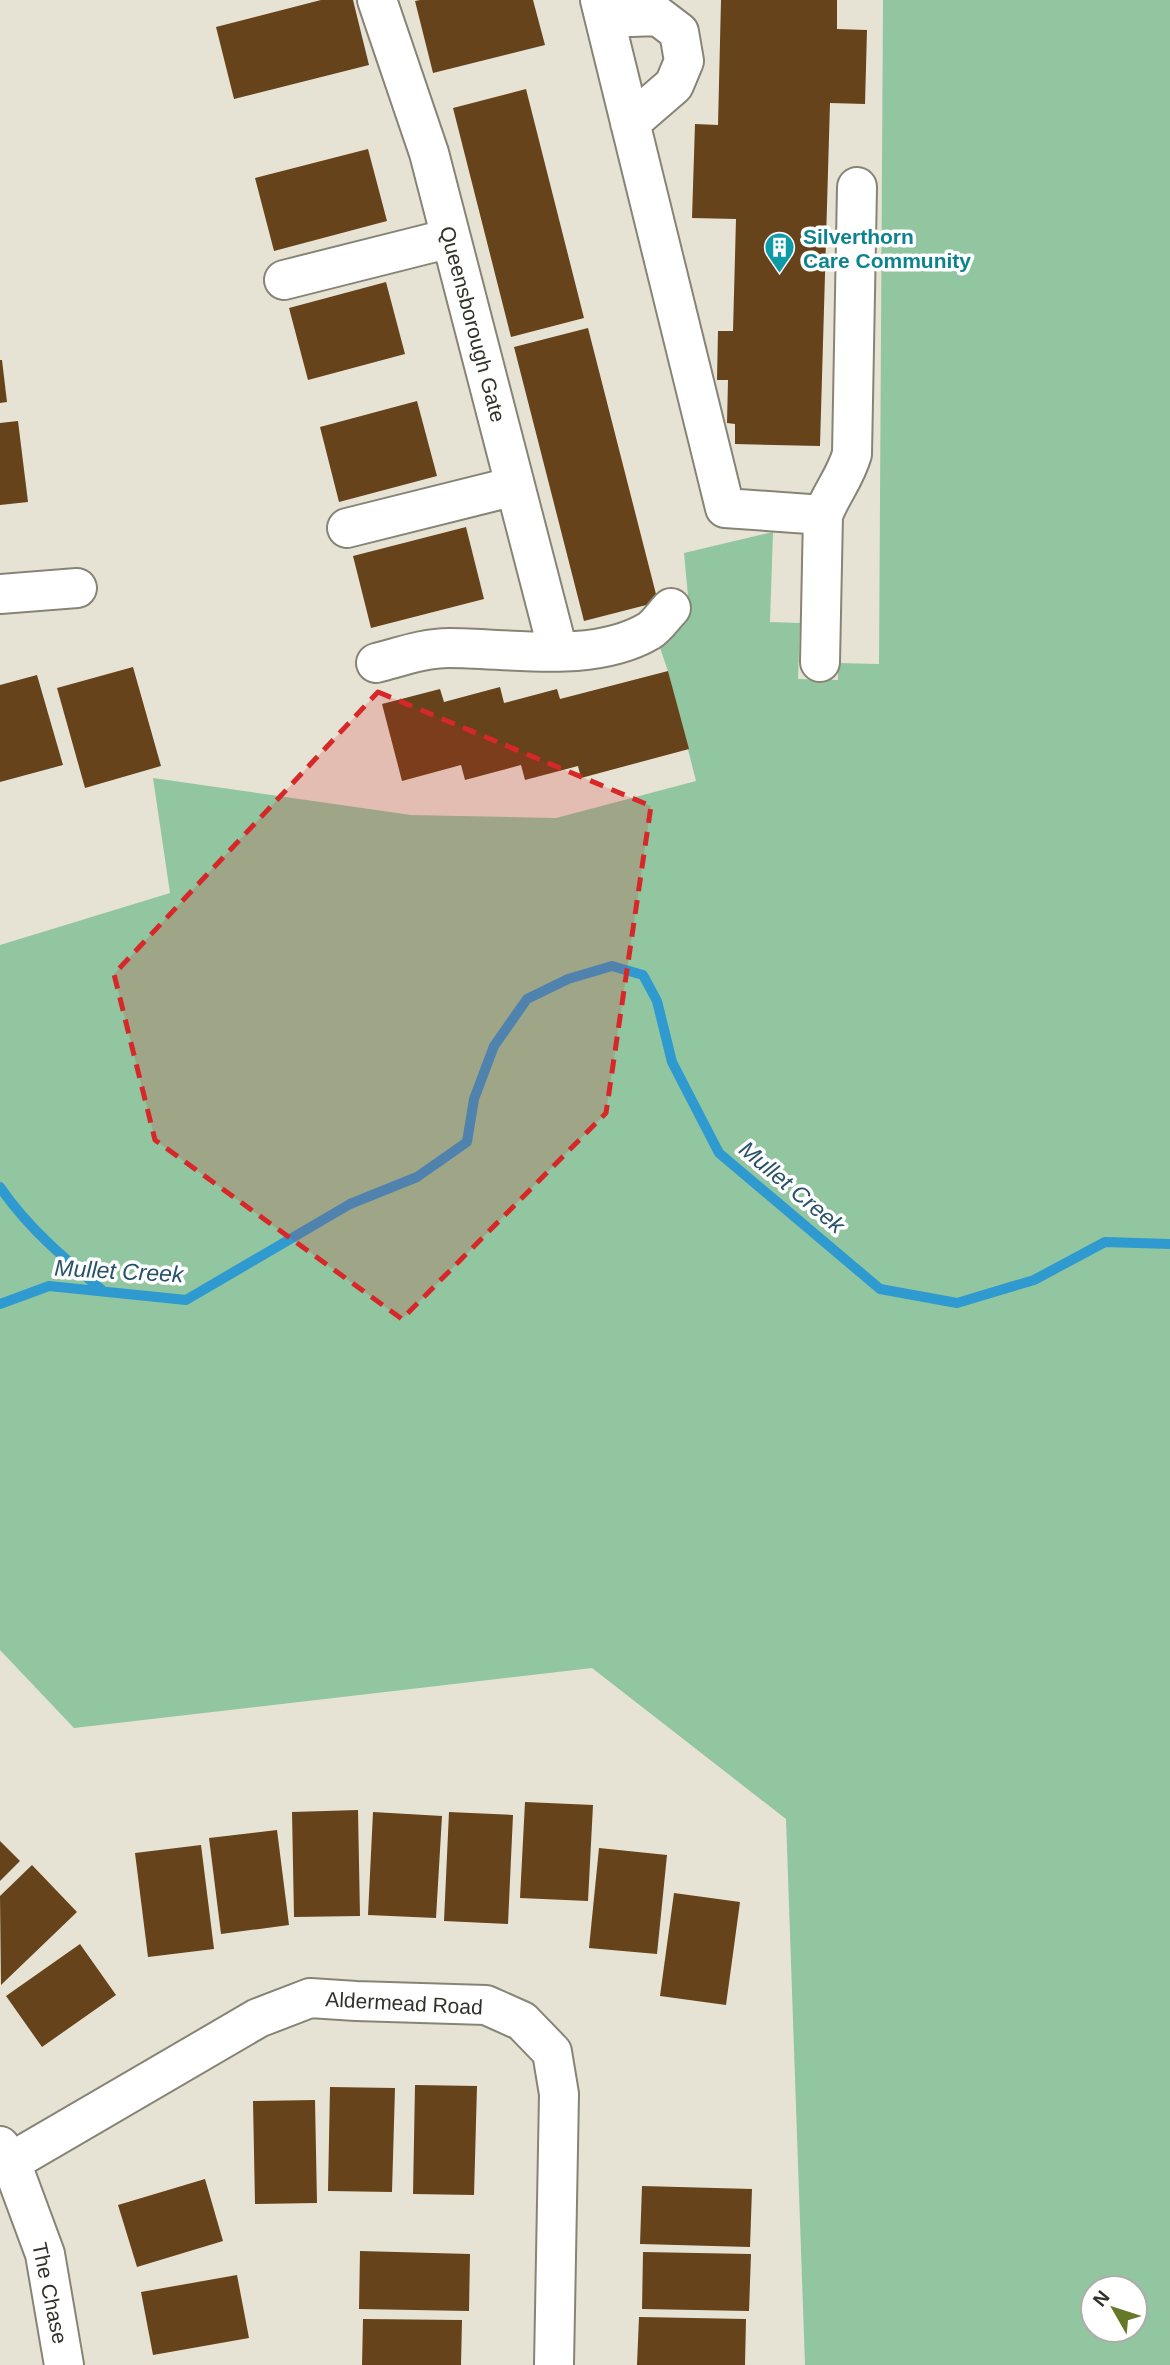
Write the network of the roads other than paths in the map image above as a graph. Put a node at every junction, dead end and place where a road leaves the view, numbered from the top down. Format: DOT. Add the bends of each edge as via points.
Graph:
graph roads {
  1 [pos="377,0"];
  2 [pos="603,9"];
  3 [pos="630,123"];
  4 [pos="857,187"];
  5 [pos="451,238"];
  6 [pos="284,280"];
  7 [pos="515,486"];
  8 [pos="823,515"];
  9 [pos="347,528"];
  10 [pos="77,588"];
  11 [pos="0,594"];
  12 [pos="671,608"];
  13 [pos="558,652"];
  14 [pos="820,662"];
  15 [pos="376,663"];
  16 [pos="5,2154"];
  17 [pos="64,2365"];
  18 [pos="554,2365"];
  1 -- 5 [label="street, Queensborough Gate" via="429,153"];
  2 -- 3 [label="street"];
  2 -- 3 [label="street" via="658,16 679,32 684,61 674,85"];
  3 -- 8 [label="street" via="725,508"];
  4 -- 8 [label="street" via="852,454"];
  5 -- 6 [label="street"];
  5 -- 7 [label="street, Queensborough Gate"];
  7 -- 9 [label="street"];
  7 -- 13 [label="street, Queensborough Gate"];
  8 -- 14 [label="street"];
  10 -- 11 [label="street"];
  12 -- 13 [label="street" via="652,629 629,640"];
  13 -- 15 [label="street" via="447,648"];
  16 -- 17 [label="street, The Chase" via="46,2254"];
  16 -- 18 [label="street, Aldermead Road" via="258,2018 310,1997 486,2005 522,2021 552,2052 559,2094"];
}
